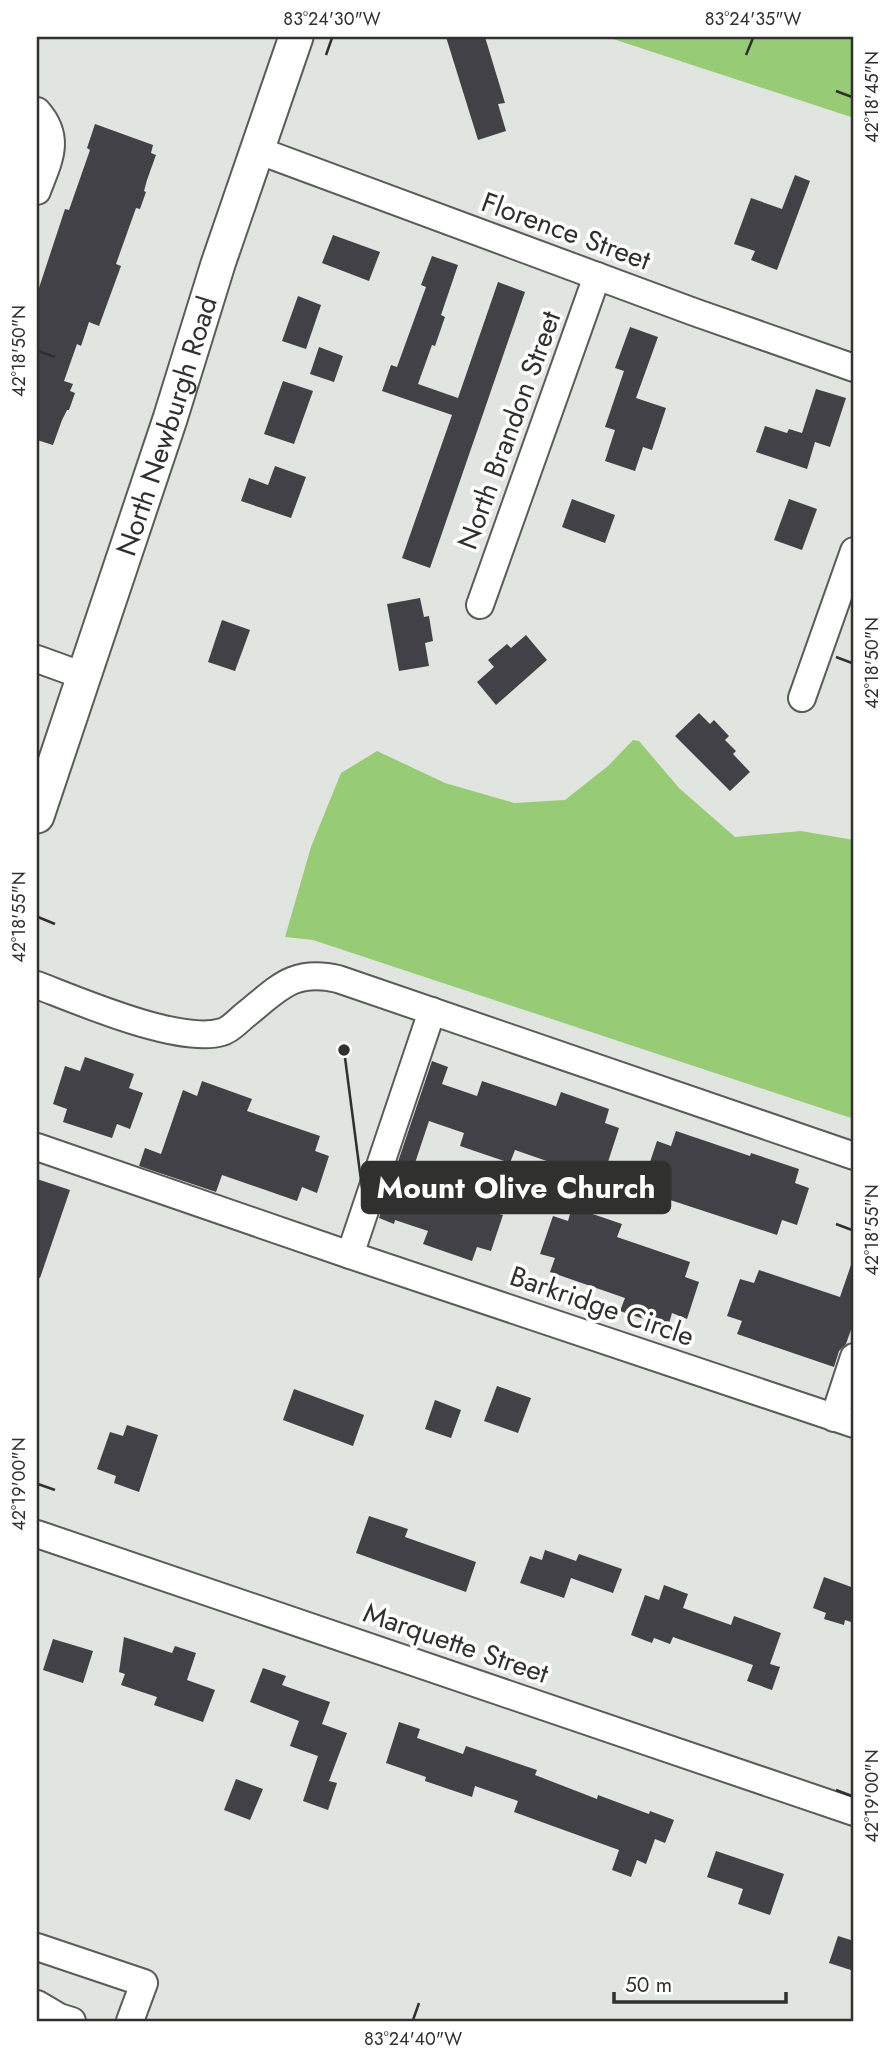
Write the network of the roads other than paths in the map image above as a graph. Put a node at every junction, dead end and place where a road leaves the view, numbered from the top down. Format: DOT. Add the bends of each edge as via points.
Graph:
graph roads {
  1 [pos="296,37"];
  2 [pos="37,111"];
  3 [pos="257,150"];
  4 [pos="37,191"];
  5 [pos="597,276"];
  6 [pos="854,368"];
  7 [pos="854,551"];
  8 [pos="480,605"];
  9 [pos="37,659"];
  10 [pos="84,676"];
  11 [pos="802,698"];
  12 [pos="37,816"];
  13 [pos="37,985"];
  14 [pos="432,1011"];
  15 [pos="37,1147"];
  16 [pos="854,1156"];
  17 [pos="350,1255"];
  18 [pos="854,1357"];
  19 [pos="844,1421"];
  20 [pos="37,1534"];
  21 [pos="854,1812"];
  22 [pos="37,1947"];
  23 [pos="37,2004"];
  24 [pos="72,2021"];
  25 [pos="130,2021"];
  1 -- 3 [label="main road, North Newburgh Road"];
  2 -- 4 [label="street" via="50,130 52,144"];
  3 -- 5 [label="street, Florence Street"];
  3 -- 10 [label="main road, North Newburgh Road"];
  5 -- 6 [label="street, Florence Street"];
  5 -- 8 [label="street, North Brandon Street"];
  7 -- 11 [label="street"];
  9 -- 10 [label="street"];
  10 -- 12 [label="main road, North Newburgh Road"];
  13 -- 14 [label="street" via="145,1025 197,1034 224,1032 284,985 301,976 320,974"];
  14 -- 16 [label="street"];
  14 -- 17 [label="street"];
  15 -- 17 [label="street, Barkridge Circle"];
  17 -- 19 [label="street, Barkridge Circle"];
  18 -- 19 [label="street, Barkridge Circle"];
  20 -- 21 [label="street, Marquette Street"];
  22 -- 25 [label="street" via="144,1983"];
  23 -- 24 [label="street"];
}
